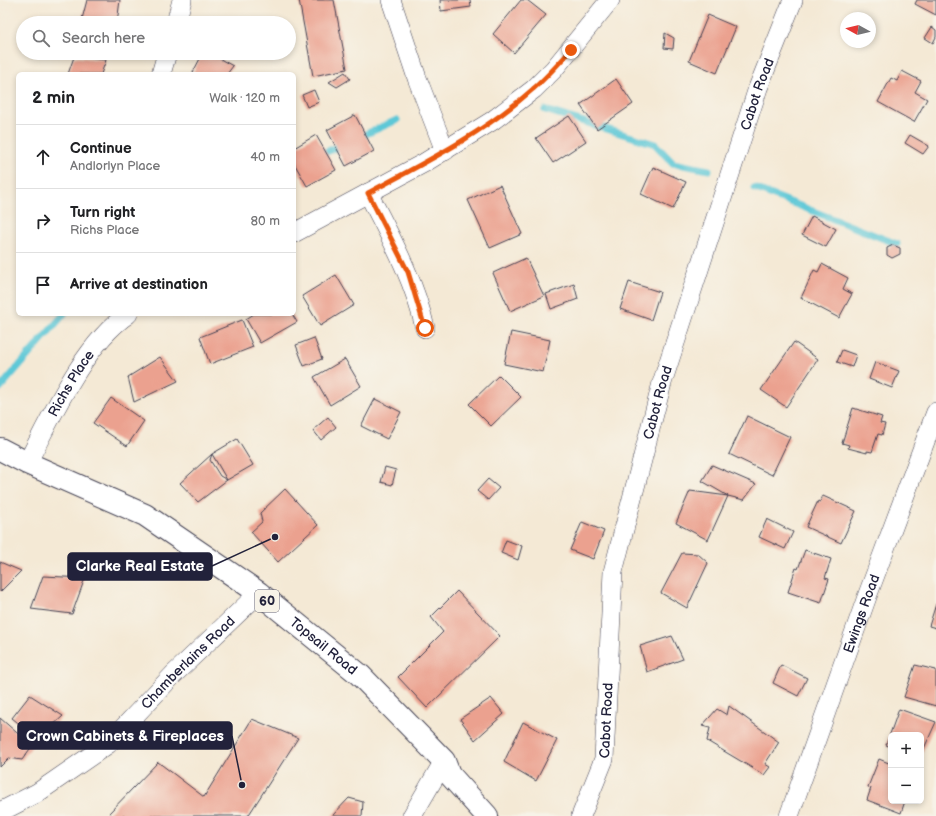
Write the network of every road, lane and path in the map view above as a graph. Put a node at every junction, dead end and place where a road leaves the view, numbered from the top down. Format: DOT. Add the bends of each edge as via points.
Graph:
graph roads {
  1 [pos="182,0"];
  2 [pos="391,0"];
  3 [pos="610,0"];
  4 [pos="793,0"];
  5 [pos="178,16"];
  6 [pos="165,60"];
  7 [pos="162,72"];
  8 [pos="445,151"];
  9 [pos="368,193"];
  10 [pos="296,232"];
  11 [pos="123,316"];
  12 [pos="112,320"];
  13 [pos="425,328"];
  14 [pos="936,412"];
  15 [pos="0,449"];
  16 [pos="26,463"];
  17 [pos="258,593"];
  18 [pos="444,761"];
  19 [pos="0,812"];
  20 [pos="412,816"];
  21 [pos="487,816"];
  22 [pos="581,816"];
  23 [pos="789,816"];
  1 -- 5 [label="street"];
  2 -- 8 [label="street"];
  3 -- 8 [label="street" via="571,50 534,89 492,121"];
  4 -- 22 [label="street, Cabot Road" via="758,88 662,383 612,572 604,759"];
  6 -- 7 [label="street"];
  8 -- 9 [label="street"];
  9 -- 10 [label="street"];
  9 -- 13 [label="street" via="408,272"];
  11 -- 12 [label="street, Richs Place"];
  12 -- 16 [label="street, Richs Place" via="79,368"];
  14 -- 23 [label="street, Ewings Road"];
  15 -- 16 [label="main road, Topsail Road / 60"];
  16 -- 17 [label="main road, Topsail Road / 60" via="145,516"];
  17 -- 18 [label="main road, Topsail Road / 60" via="360,675"];
  17 -- 19 [label="street, Chamberlains Road" via="173,675 108,744 37,793"];
  18 -- 20 [label="street"];
  18 -- 21 [label="main road, Topsail Road / 60" via="449,774"];
}
